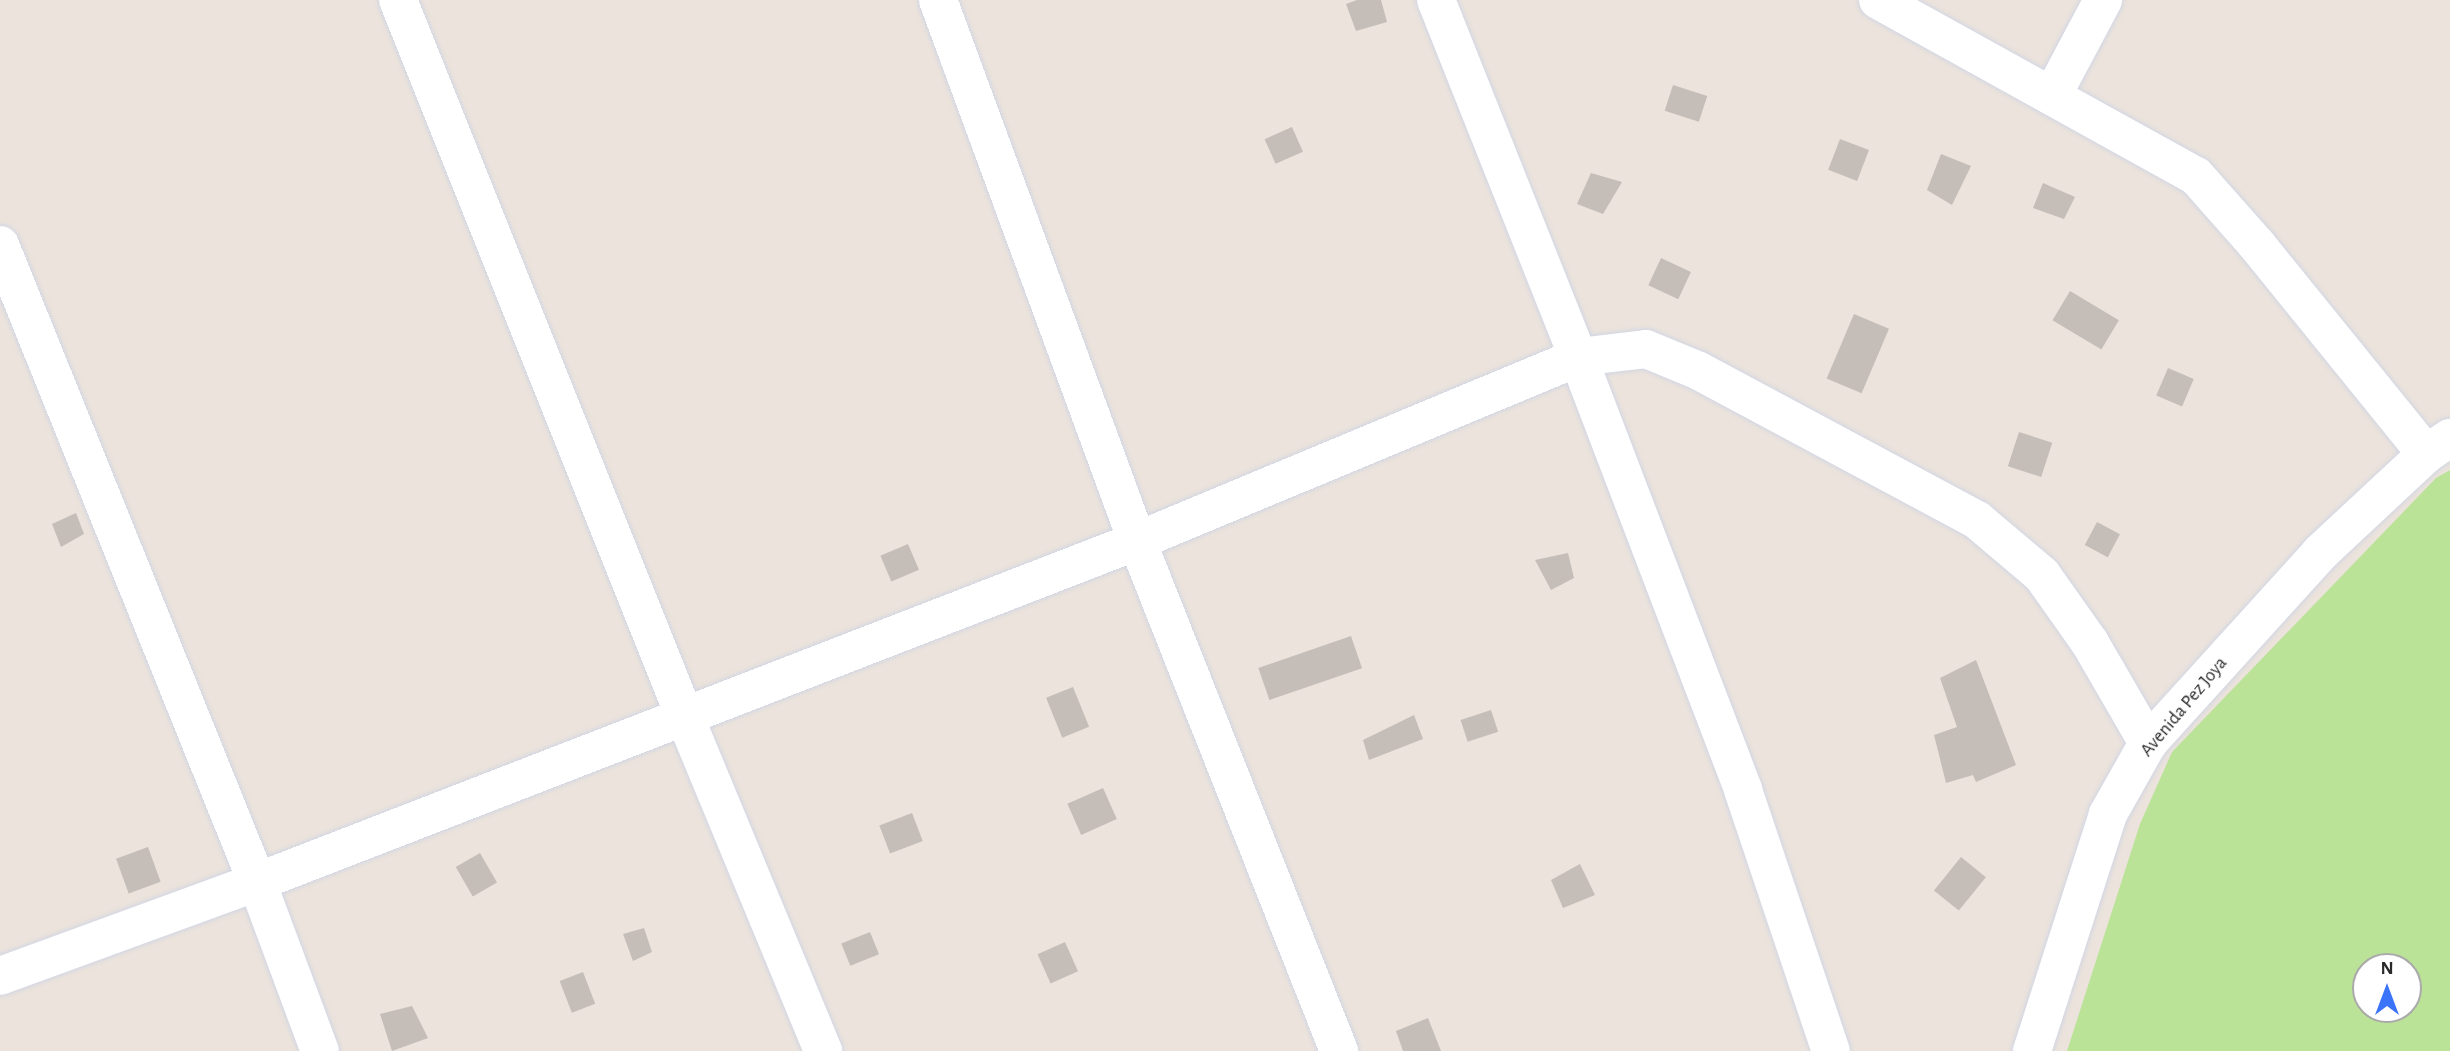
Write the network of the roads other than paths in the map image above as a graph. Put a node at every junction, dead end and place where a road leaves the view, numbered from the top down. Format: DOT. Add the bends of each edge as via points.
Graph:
graph roads {
  1 [pos="398,0"];
  2 [pos="938,0"];
  3 [pos="1436,0"];
  4 [pos="1878,0"];
  5 [pos="2103,0"];
  6 [pos="2052,96"];
  7 [pos="0,245"];
  8 [pos="1578,357"];
  9 [pos="2438,446"];
  10 [pos="1137,541"];
  11 [pos="684,715"];
  12 [pos="2148,743"];
  13 [pos="257,881"];
  14 [pos="0,976"];
  15 [pos="320,1051"];
  16 [pos="823,1051"];
  17 [pos="1339,1051"];
  18 [pos="1831,1051"];
  19 [pos="2032,1051"];
  1 -- 11 [label="street"];
  2 -- 10 [label="street"];
  3 -- 8 [label="street"];
  4 -- 6 [label="street"];
  5 -- 6 [label="street"];
  6 -- 9 [label="street" via="2196,176"];
  7 -- 13 [label="street"];
  8 -- 10 [label="street"];
  8 -- 12 [label="street" via="1646,349 1699,372 1977,520 2042,575 2090,643"];
  8 -- 18 [label="street" via="1743,790"];
  9 -- 12 [label="street, Avenida Pez Joya" via="2320,553"];
  10 -- 11 [label="street"];
  10 -- 17 [label="street"];
  11 -- 13 [label="street"];
  11 -- 16 [label="street"];
  12 -- 19 [label="street, Avenida Pez Joya" via="2108,814"];
  13 -- 14 [label="street"];
  13 -- 15 [label="street"];
}
